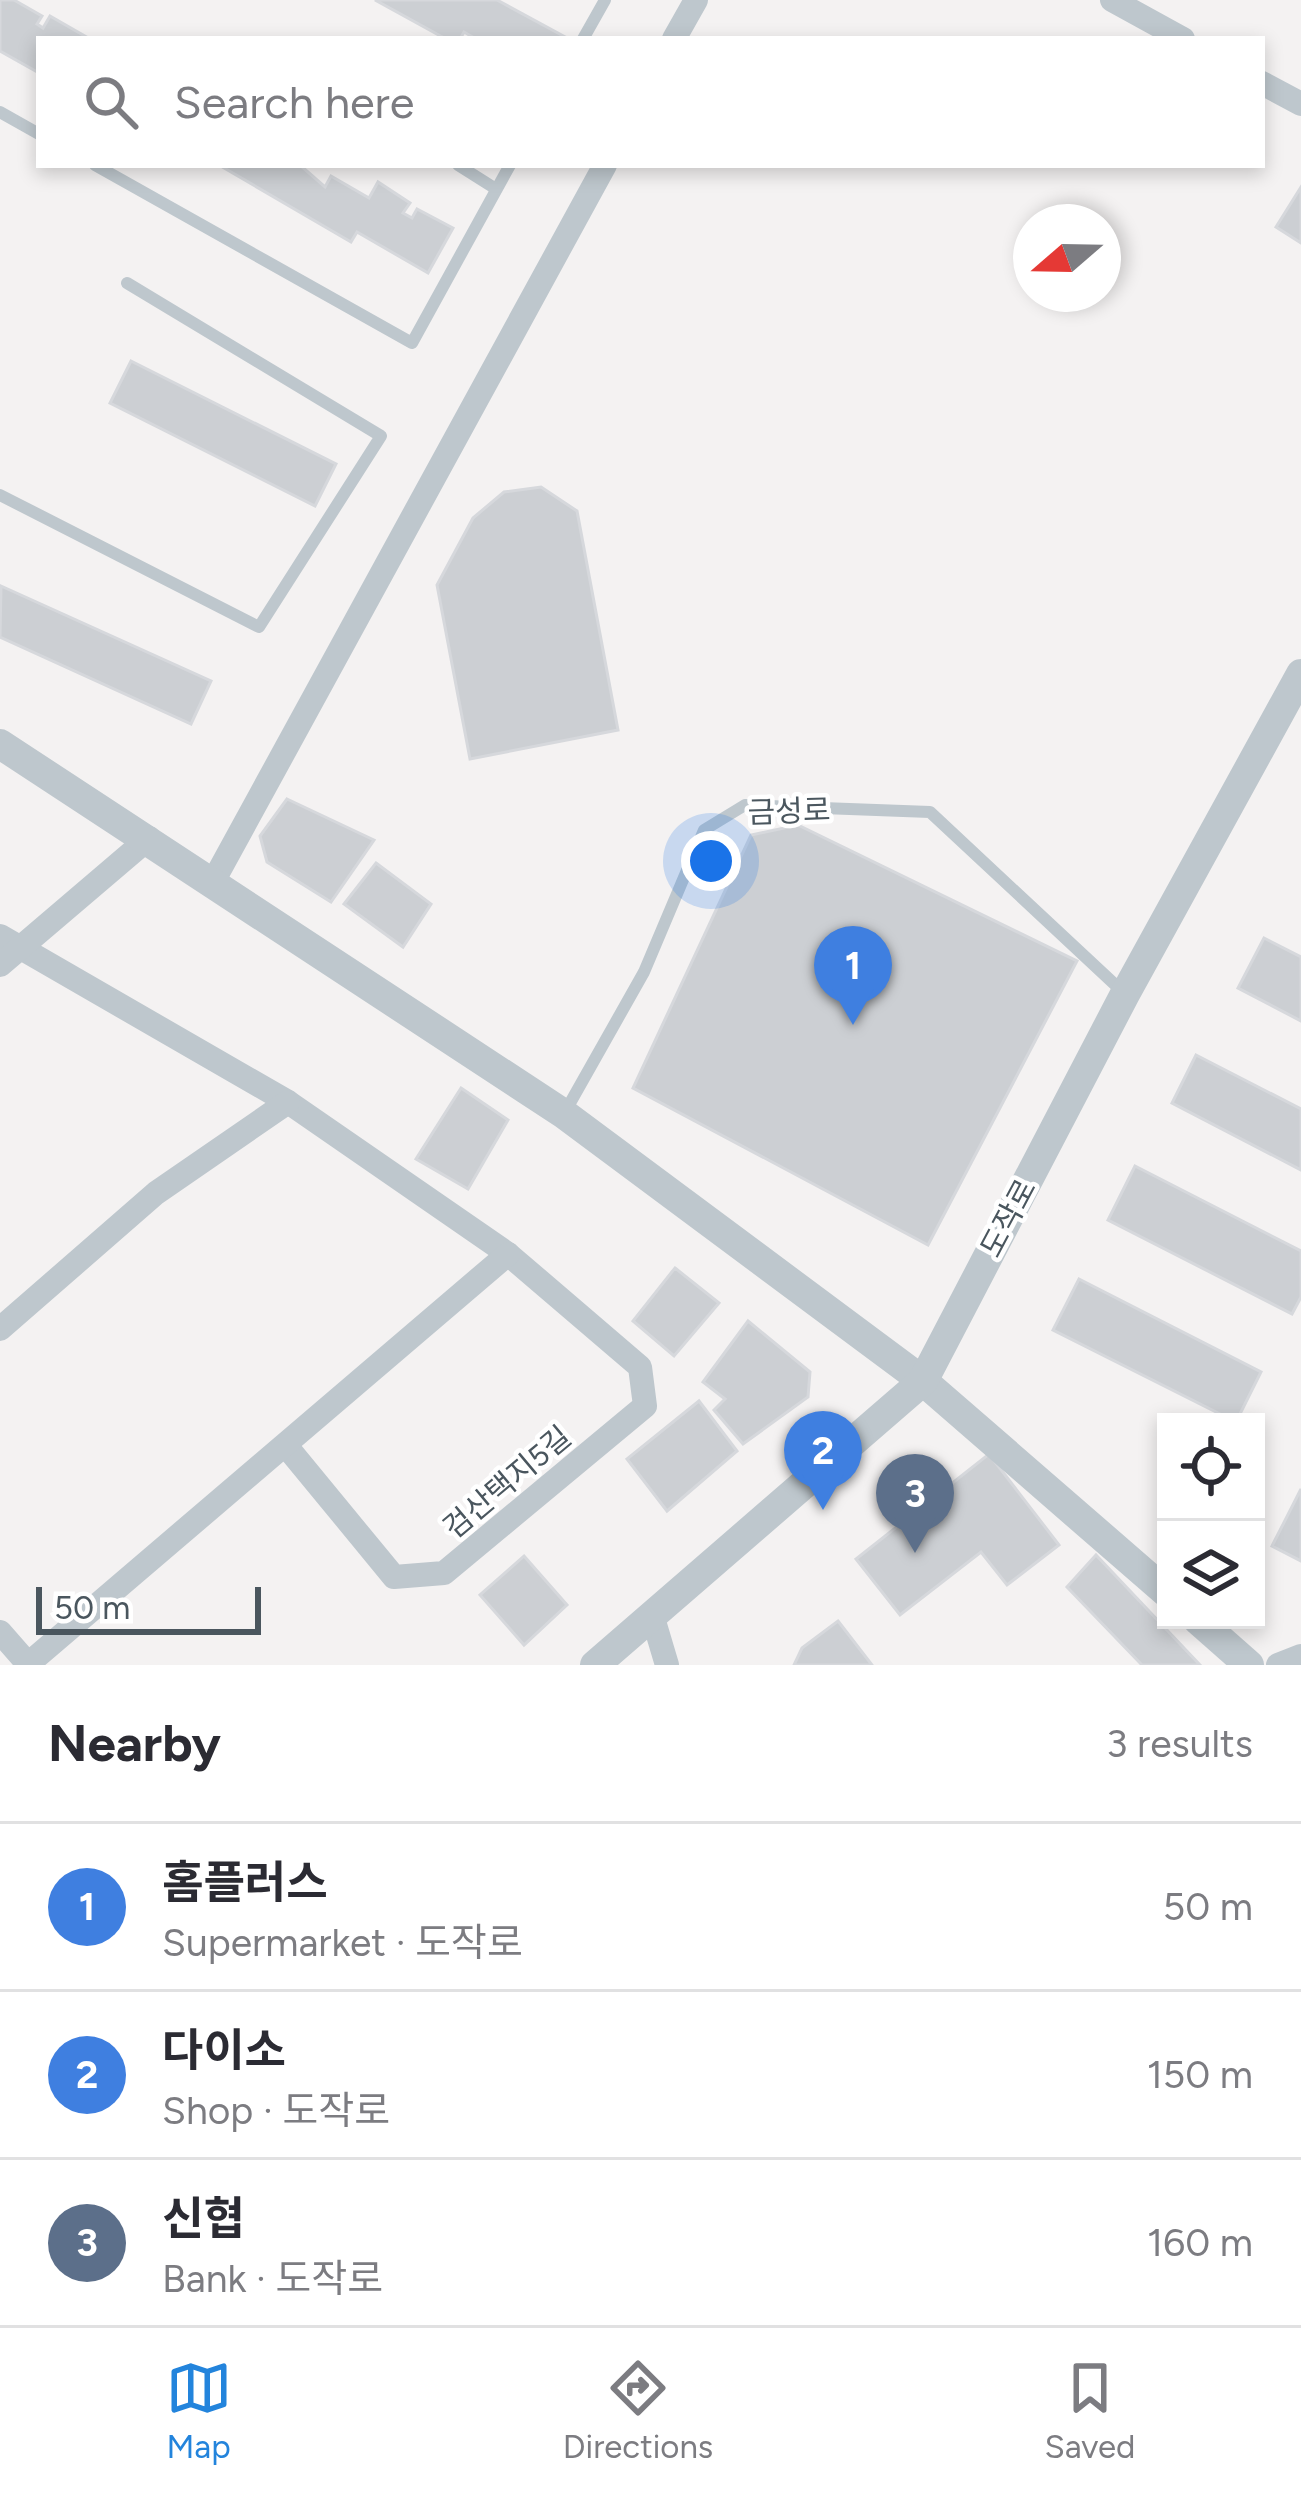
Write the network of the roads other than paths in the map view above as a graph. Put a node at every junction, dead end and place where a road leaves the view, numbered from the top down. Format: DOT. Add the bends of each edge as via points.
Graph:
graph roads {
  1 [pos="605,0"];
  2 [pos="696,0"];
  3 [pos="1112,0"];
  4 [pos="585,36"];
  5 [pos="676,36"];
  6 [pos="1178,36"];
  7 [pos="1265,85"];
  8 [pos="1301,104"];
  9 [pos="0,112"];
  10 [pos="36,132"];
  11 [pos="100,168"];
  12 [pos="463,168"];
  13 [pos="508,168"];
  14 [pos="603,168"];
  15 [pos="496,188"];
  16 [pos="127,283"];
  17 [pos="0,496"];
  18 [pos="1301,674"];
  19 [pos="0,744"];
  20 [pos="149,838"];
  21 [pos="214,880"];
  22 [pos="6,950"];
  23 [pos="1125,994"];
  24 [pos="288,1102"];
  25 [pos="564,1114"];
  26 [pos="508,1254"];
  27 [pos="0,1329"];
  28 [pos="923,1381"];
  29 [pos="287,1447"];
  30 [pos="1157,1584"];
  31 [pos="653,1618"];
  32 [pos="1208,1629"];
  33 [pos="0,1632"];
  34 [pos="1301,1656"];
  35 [pos="595,1665"];
  36 [pos="667,1665"];
  37 [pos="1250,1665"];
  38 [pos="1278,1665"];
  1 -- 4 [label="lane"];
  2 -- 5 [label="street"];
  3 -- 6 [label="street"];
  7 -- 8 [label="street"];
  9 -- 10 [label="lane"];
  11 -- 15 [label="lane" via="412,343"];
  12 -- 15 [label="lane"];
  13 -- 15 [label="lane"];
  14 -- 21 [label="street"];
  16 -- 17 [label="lane" via="381,436 259,627"];
  18 -- 23 [label="street, 도작로"];
  19 -- 20 [label="street"];
  20 -- 21 [label="street"];
  20 -- 22 [label="street"];
  21 -- 25 [label="street"];
  22 -- 24 [label="street, 검산택지5길"];
  23 -- 25 [label="lane, 금성로" via="930,812 745,806 704,830 644,972"];
  23 -- 28 [label="street, 도작로"];
  24 -- 26 [label="street, 검산택지5길"];
  24 -- 27 [label="street" via="156,1193"];
  25 -- 28 [label="street"];
  26 -- 29 [label="street"];
  26 -- 29 [label="street, 검산택지5길" via="640,1367 645,1406 444,1574 394,1577"];
  28 -- 30 [label="street"];
  28 -- 31 [label="street, 도작로"];
  29 -- 33 [label="street" via="28,1664"];
  31 -- 35 [label="street, 도작로"];
  31 -- 36 [label="street"];
  32 -- 37 [label="street"];
  34 -- 38 [label="street"];
}
